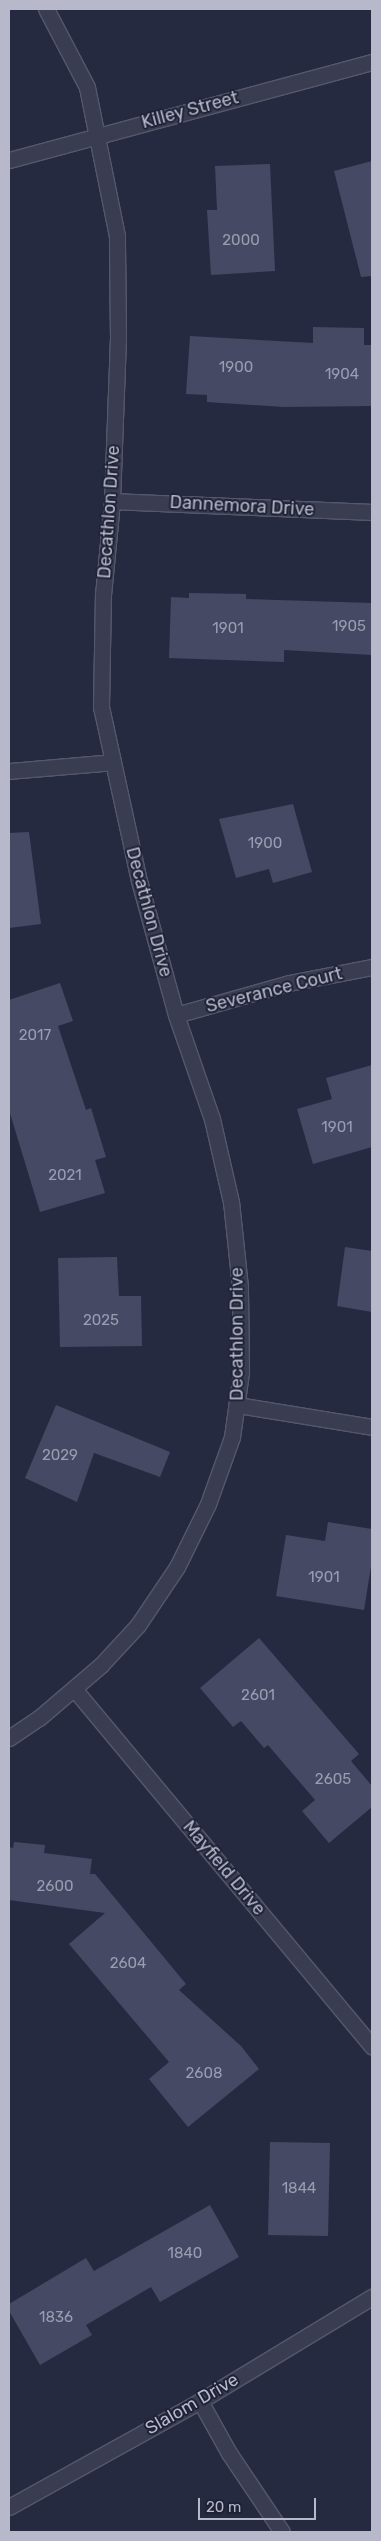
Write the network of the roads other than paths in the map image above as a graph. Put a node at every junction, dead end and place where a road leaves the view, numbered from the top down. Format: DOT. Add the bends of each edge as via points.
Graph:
graph roads {
  1 [pos="46,9"];
  2 [pos="372,62"];
  3 [pos="96,135"];
  4 [pos="9,160"];
  5 [pos="112,501"];
  6 [pos="372,512"];
  7 [pos="112,762"];
  8 [pos="9,772"];
  9 [pos="372,967"];
  10 [pos="176,1015"];
  11 [pos="238,1405"];
  12 [pos="372,1428"];
  13 [pos="75,1690"];
  14 [pos="9,1738"];
  15 [pos="372,2046"];
  16 [pos="372,2297"];
  17 [pos="200,2401"];
  18 [pos="9,2507"];
  19 [pos="282,2532"];
  1 -- 3 [label="street, Decathlon Drive" via="87,88"];
  2 -- 3 [label="street, Killey Street"];
  3 -- 4 [label="street, Killey Street"];
  3 -- 5 [label="street, Decathlon Drive" via="117,236 118,338"];
  5 -- 6 [label="street, Dannemora Drive"];
  5 -- 7 [label="street, Decathlon Drive" via="104,596 101,707"];
  7 -- 8 [label="street"];
  7 -- 10 [label="street, Decathlon Drive" via="139,881"];
  9 -- 10 [label="street, Severance Court" via="290,983"];
  10 -- 11 [label="street, Decathlon Drive" via="212,1119 231,1202 240,1287"];
  11 -- 12 [label="street"];
  11 -- 13 [label="street, Decathlon Drive" via="232,1437 208,1504 177,1567 138,1625"];
  13 -- 14 [label="street, Decathlon Drive"];
  13 -- 15 [label="street, Mayfield Drive"];
  16 -- 17 [label="street, Slalom Drive"];
  17 -- 18 [label="street, Slalom Drive"];
  17 -- 19 [label="street" via="229,2453"];
}
